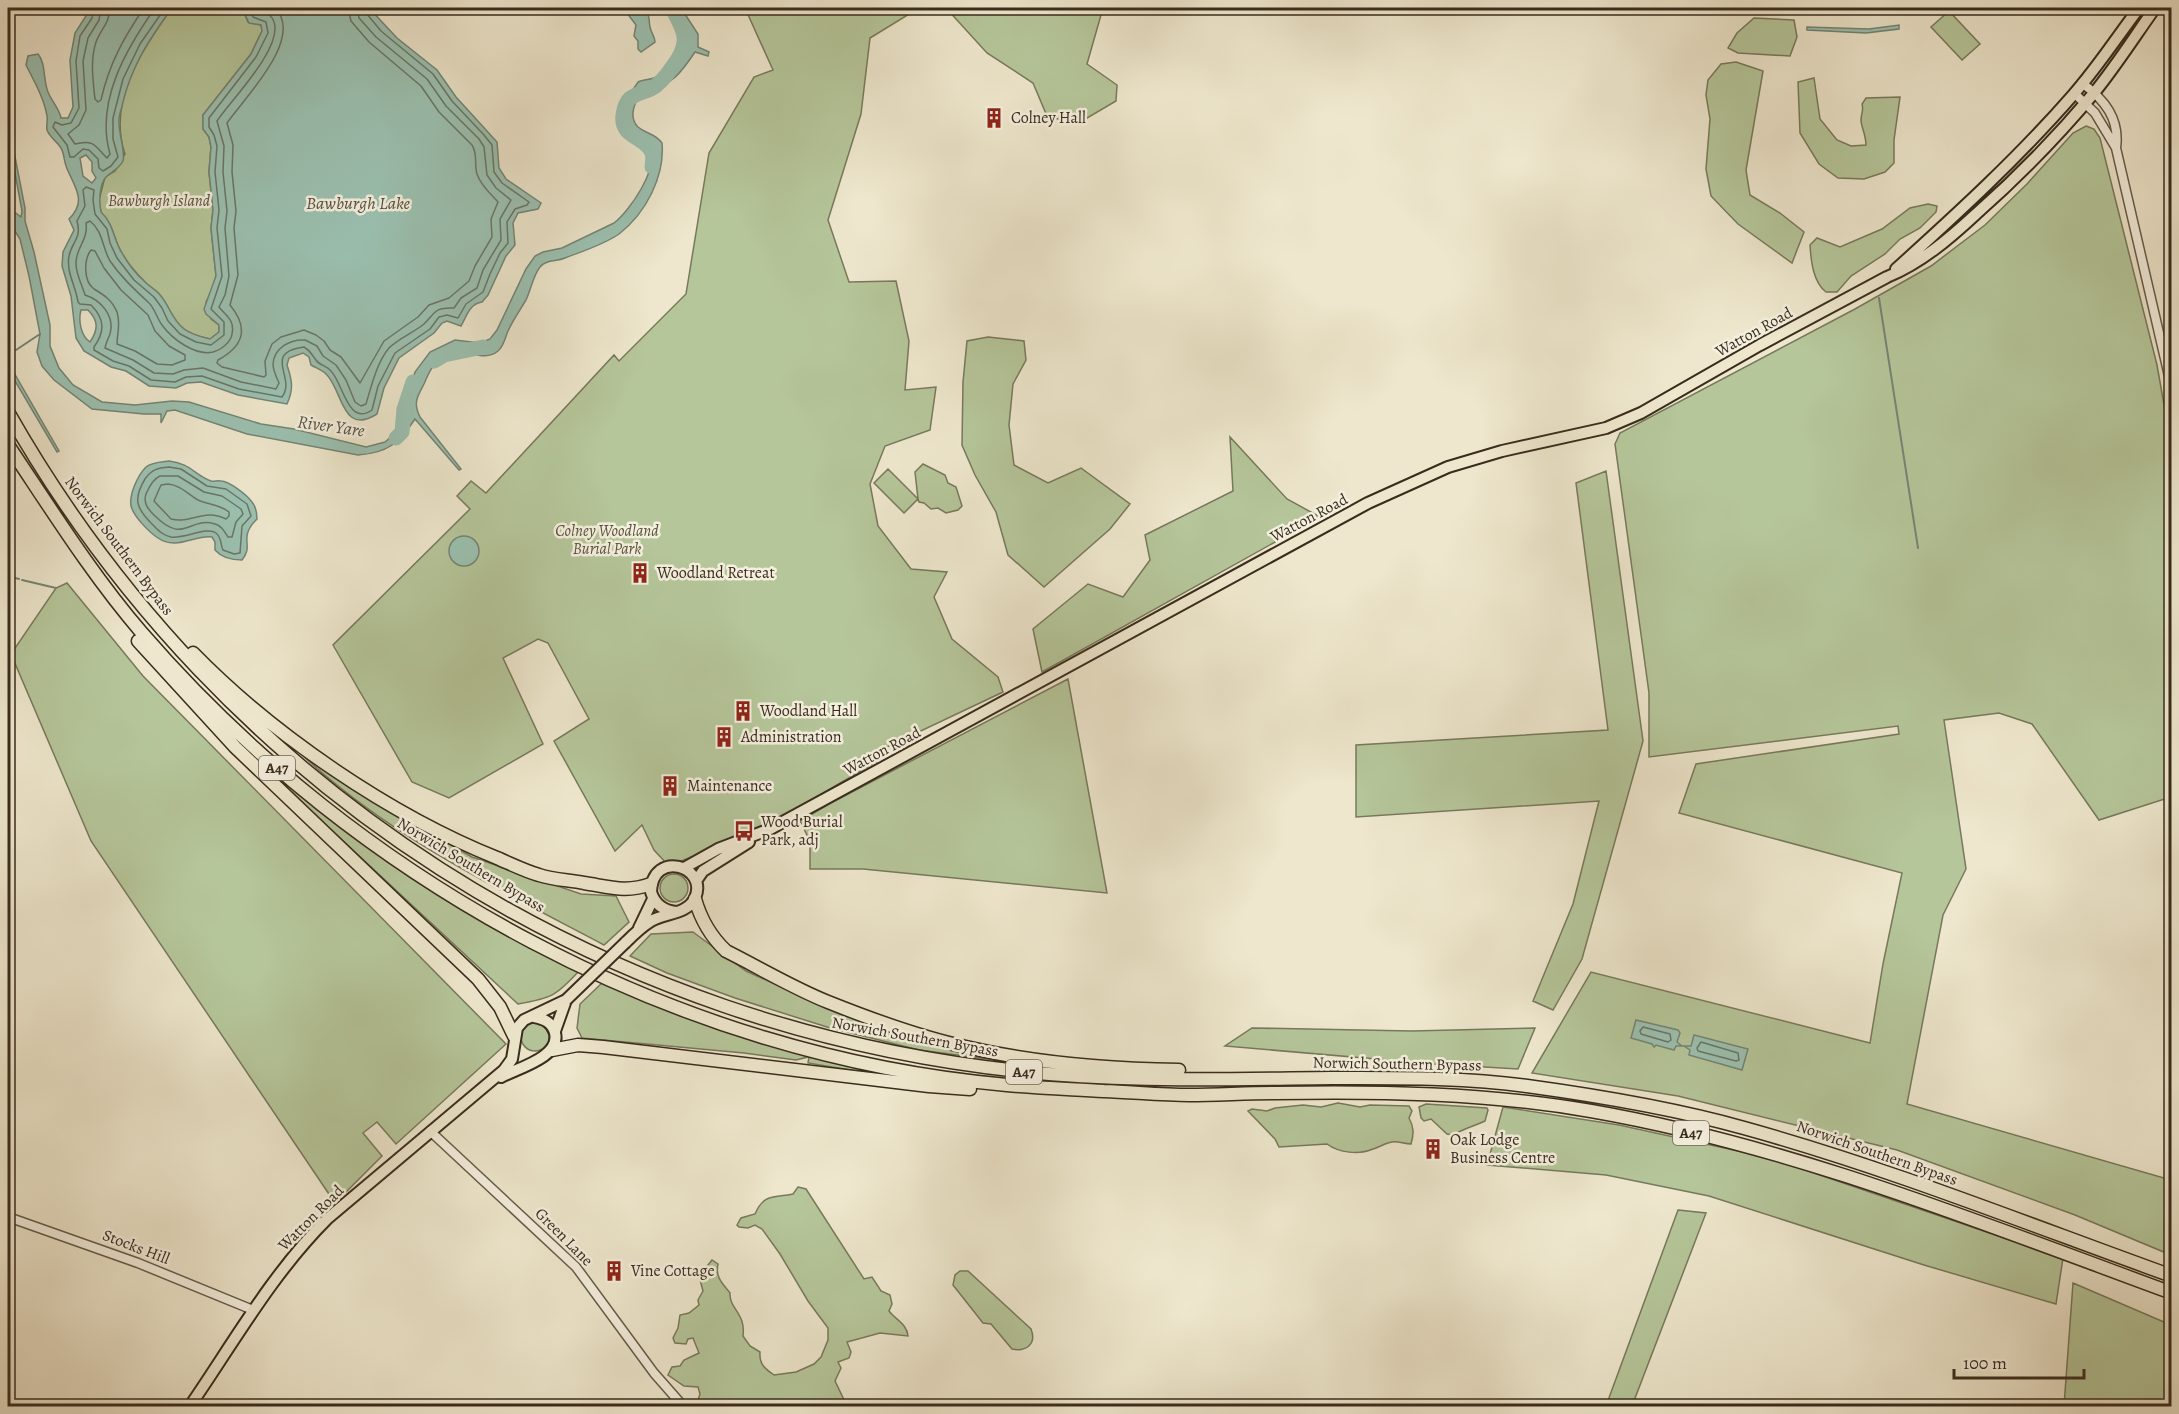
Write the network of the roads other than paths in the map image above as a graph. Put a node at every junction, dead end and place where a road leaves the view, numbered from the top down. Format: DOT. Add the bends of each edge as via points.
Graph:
graph roads {
  1 [pos="2139,8"];
  2 [pos="2155,8"];
  3 [pos="2082,83"];
  4 [pos="2095,92"];
  5 [pos="2074,93"];
  6 [pos="2085,103"];
  7 [pos="2116,148"];
  8 [pos="1887,277"];
  9 [pos="2172,389"];
  10 [pos="8,412"];
  11 [pos="8,445"];
  12 [pos="65,507"];
  13 [pos="764,832"];
  14 [pos="684,868"];
  15 [pos="696,881"];
  16 [pos="645,886"];
  17 [pos="653,898"];
  18 [pos="695,899"];
  19 [pos="677,912"];
  20 [pos="637,931"];
  21 [pos="566,1000"];
  22 [pos="534,1017"];
  23 [pos="555,1031"];
  24 [pos="515,1041"];
  25 [pos="552,1050"];
  26 [pos="537,1059"];
  27 [pos="1415,1078"];
  28 [pos="489,1083"];
  29 [pos="1187,1095"];
  30 [pos="430,1131"];
  31 [pos="8,1217"];
  32 [pos="2172,1276"];
  33 [pos="2172,1293"];
  34 [pos="253,1310"];
  35 [pos="190,1407"];
  36 [pos="682,1407"];
  1 -- 3 [label="main road, Watton Road"];
  2 -- 4 [label="main road, Watton Road"];
  3 -- 4 [label="street"];
  3 -- 5 [label="main road, Watton Road"];
  4 -- 6 [label="main road, Watton Road"];
  4 -- 7 [label="street" via="2113,117 2118,136"];
  5 -- 6 [label="street"];
  5 -- 8 [label="main road, Watton Road" via="1991,182"];
  6 -- 7 [label="street"];
  6 -- 8 [label="main road, Watton Road" via="1973,218 1921,259"];
  7 -- 9 [label="street"];
  8 -- 13 [label="main road, Watton Road" via="1641,413 1606,428 1448,467 1368,503"];
  10 -- 12 [label="highway, Norwich Southern Bypass / A47"];
  11 -- 24 [label="highway, A47" via="77,560 116,614 236,747 478,979 500,1007"];
  11 -- 29 [label="highway, Norwich Southern Bypass / A47" via="94,574 193,689 338,819 504,927 582,967 692,1015 806,1049 924,1076"];
  12 -- 16 [label="highway, A47" via="159,618 212,672 333,768 413,819 540,876 624,890"];
  12 -- 27 [label="highway, Norwich Southern Bypass / A47" via="128,591 197,670 332,792 400,843 515,914 645,977 818,1036 966,1065 1119,1078"];
  13 -- 14 [label="main road, Watton Road" via="718,849"];
  13 -- 15 [label="main road, Watton Road" via="703,871"];
  14 -- 15 [label="main road"];
  14 -- 16 [label="main road, Watton Road" via="669,866"];
  15 -- 18 [label="main road"];
  16 -- 17 [label="main road"];
  17 -- 19 [label="main road" via="659,906"];
  17 -- 20 [label="main road, Watton Road"];
  18 -- 19 [label="main road, Watton Road"];
  18 -- 27 [label="highway, A47" via="713,939 726,951 827,1002 910,1033 968,1048 1148,1070"];
  19 -- 20 [label="main road, Watton Road" via="651,921"];
  20 -- 21 [label="main road, Watton Road, bridge"];
  21 -- 22 [label="main road, Watton Road"];
  21 -- 23 [label="main road, Watton Road"];
  22 -- 23 [label="main road" via="543,1018"];
  22 -- 24 [label="main road, Watton Road" via="517,1028"];
  23 -- 25 [label="main road, Watton Road"];
  24 -- 26 [label="main road" via="520,1052"];
  24 -- 28 [label="main road, Watton Road" via="512,1059"];
  25 -- 26 [label="main road, Watton Road"];
  25 -- 29 [label="highway, A47" via="578,1045 603,1047 929,1086 1059,1095"];
  26 -- 28 [label="main road, Watton Road"];
  27 -- 32 [label="highway, Norwich Southern Bypass / A47" via="1479,1080 1611,1098 1736,1126 1865,1165"];
  28 -- 30 [label="main road, Watton Road"];
  29 -- 33 [label="highway, Norwich Southern Bypass / A47" via="1401,1094 1590,1111 1808,1163"];
  30 -- 34 [label="main road, Watton Road" via="315,1230"];
  30 -- 36 [label="street, Green Lane" via="576,1267"];
  31 -- 34 [label="street, Stocks Hill" via="138,1263"];
  34 -- 35 [label="main road, Watton Road"];
}
